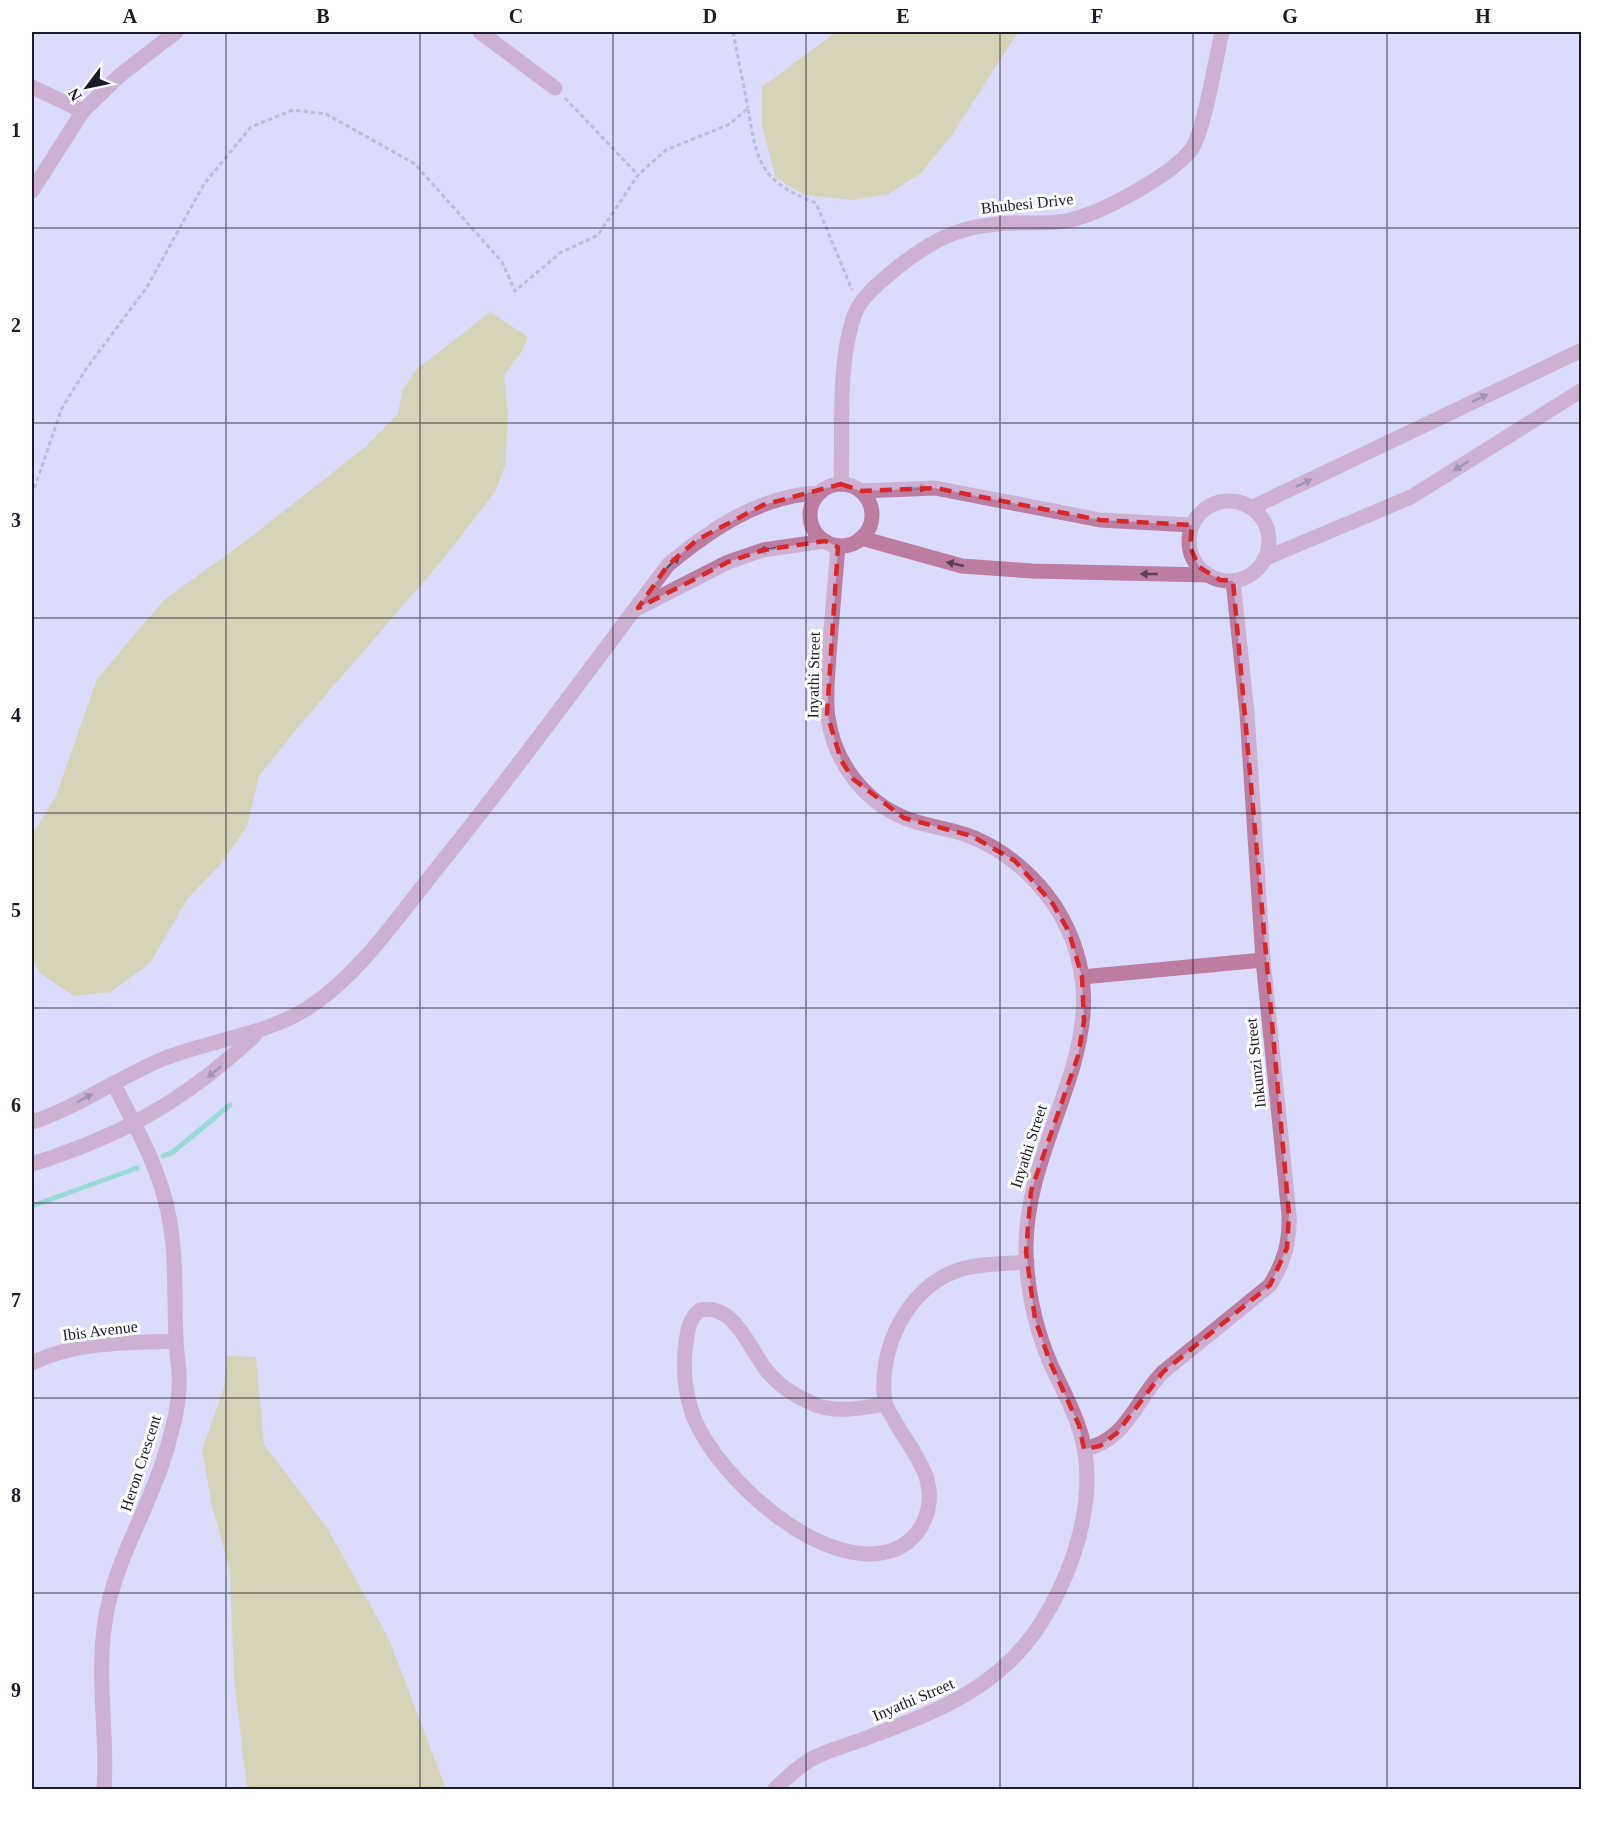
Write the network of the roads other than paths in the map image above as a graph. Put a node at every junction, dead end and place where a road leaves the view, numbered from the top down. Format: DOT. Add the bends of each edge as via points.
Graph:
graph roads {
  1 [pos="176,32"];
  2 [pos="480,32"];
  3 [pos="1222,32"];
  4 [pos="32,87"];
  5 [pos="555,88"];
  6 [pos="83,111"];
  7 [pos="39,167"];
  8 [pos="32,191"];
  9 [pos="1581,350"];
  10 [pos="1581,390"];
  11 [pos="841,484"];
  12 [pos="861,491"];
  13 [pos="819,493"];
  14 [pos="1251,508"];
  15 [pos="1192,525"];
  16 [pos="861,538"];
  17 [pos="832,543"];
  18 [pos="1264,559"];
  19 [pos="1208,575"];
  20 [pos="1233,581"];
  21 [pos="638,608"];
  22 [pos="1263,960"];
  23 [pos="1082,976"];
  24 [pos="257,1033"];
  25 [pos="113,1083"];
  26 [pos="32,1122"];
  27 [pos="135,1123"];
  28 [pos="32,1164"];
  29 [pos="1027,1262"];
  30 [pos="176,1341"];
  31 [pos="32,1363"];
  32 [pos="885,1404"];
  33 [pos="1084,1449"];
  34 [pos="104,1790"];
  35 [pos="774,1790"];
  1 -- 6 [label="street" via="119,76"];
  2 -- 5 [label="street"];
  3 -- 11 [label="street, Bhubesi Drive" via="1199,133 1192,149 1179,162 1147,185 1070,220 981,225 951,232 908,259 861,304 854,315 845,363"];
  4 -- 6 [label="street"];
  6 -- 7 [label="street"];
  7 -- 8 [label="street"];
  14 -- 9 [label="street, one-way"];
  10 -- 18 [label="street, one-way" via="1411,497"];
  11 -- 12 [label="street"];
  11 -- 13 [label="street"];
  12 -- 15 [label="street, one-way" via="936,488 1100,520"];
  12 -- 16 [label="street" via="872,515"];
  13 -- 17 [label="street" via="811,518 818,535"];
  21 -- 13 [label="street, one-way" via="668,565 697,540 763,505 795,494"];
  14 -- 15 [label="street" via="1241,503 1218,503 1198,515"];
  14 -- 18 [label="street" via="1260,516 1269,537"];
  15 -- 19 [label="street" via="1189,536 1193,558"];
  16 -- 17 [label="street" via="850,544"];
  19 -- 16 [label="street, one-way" via="1032,572 962,566"];
  17 -- 21 [label="street, one-way" via="763,550 728,562"];
  17 -- 23 [label="street, Inyathi Street" via="827,714 841,760 861,787 904,818 972,836 1015,861 1053,904 1068,932"];
  18 -- 20 [label="street" via="1246,577"];
  19 -- 20 [label="street"];
  20 -- 22 [label="street, Inkunzi Street" via="1248,724"];
  21 -- 24 [label="street" via="388,930 339,984 311,1006"];
  22 -- 23 [label="street"];
  22 -- 33 [label="street, Inkunzi Street" via="1289,1215 1287,1248 1281,1266 1270,1285 1148,1386 1110,1441"];
  23 -- 29 [label="street, Inyathi Street" via="1084,1021 1078,1056 1031,1191"];
  24 -- 25 [label="street" via="160,1060"];
  24 -- 27 [label="street, one-way" via="194,1088"];
  26 -- 25 [label="street, one-way"];
  25 -- 27 [label="street, Heron Crescent"];
  27 -- 28 [label="street"];
  27 -- 30 [label="street, Heron Crescent" via="168,1211 175,1271"];
  29 -- 32 [label="street" via="960,1269 944,1276 912,1302 889,1348"];
  29 -- 33 [label="street, Inyathi Street" via="1035,1319 1079,1425"];
  30 -- 31 [label="street, Ibis Avenue" via="86,1346"];
  30 -- 34 [label="street, Heron Crescent" via="180,1377 172,1426 105,1622 101,1654"];
  32 -- 32 [label="street" via="921,1460 928,1479 928,1512 913,1538 898,1548 878,1554 841,1552 774,1514 728,1471 706,1441 688,1398 685,1356 690,1324 700,1310 710,1308 728,1316 768,1373 818,1406 861,1409"];
  33 -- 35 [label="street, Inyathi Street" via="1087,1488 1073,1557 1040,1625 1014,1655 964,1698 812,1759"];
}
